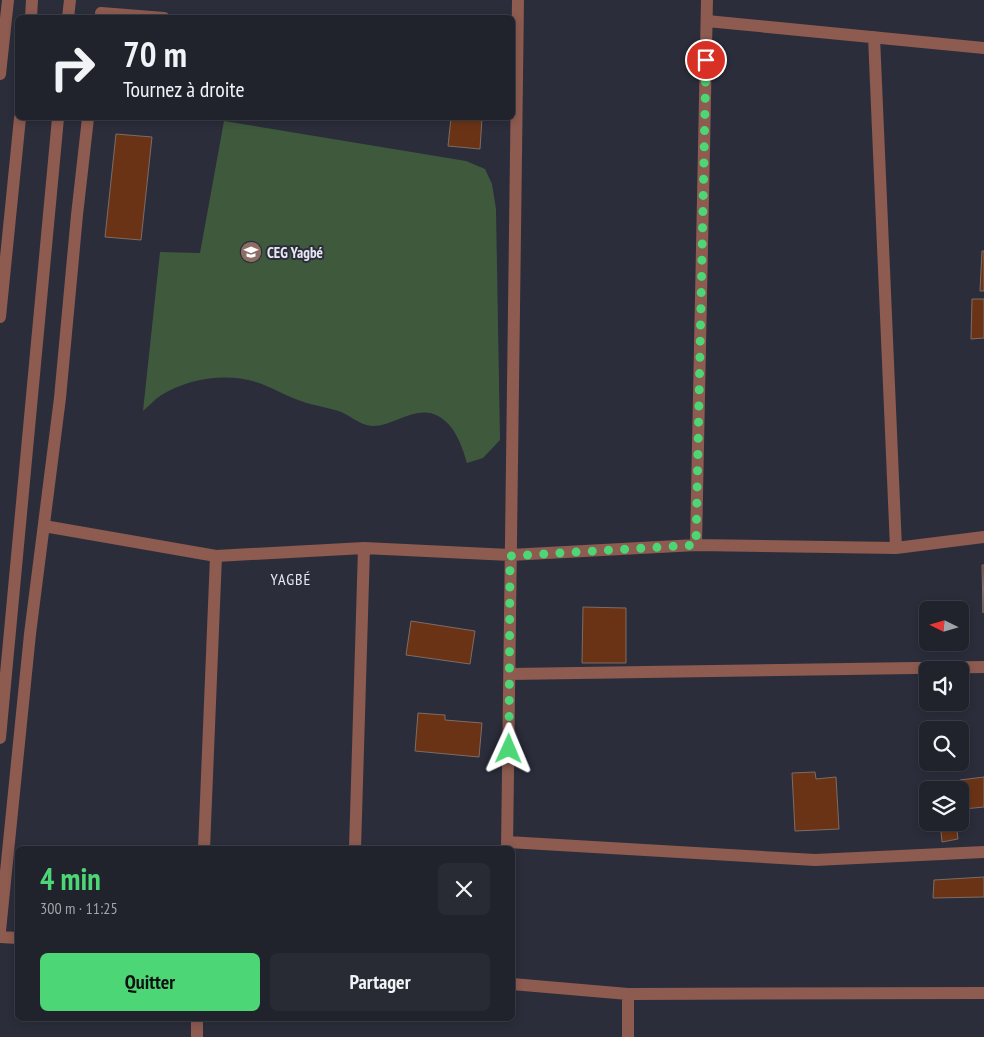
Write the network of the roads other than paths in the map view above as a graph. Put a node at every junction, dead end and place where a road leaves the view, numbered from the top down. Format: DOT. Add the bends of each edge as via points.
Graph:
graph roads {
  1 [pos="8,0"];
  2 [pos="32,0"];
  3 [pos="70,0"];
  4 [pos="102,0"];
  5 [pos="518,0"];
  6 [pos="707,0"];
  7 [pos="31,15"];
  8 [pos="68,15"];
  9 [pos="101,15"];
  10 [pos="707,21"];
  11 [pos="874,37"];
  12 [pos="515,41"];
  13 [pos="984,48"];
  14 [pos="0,74"];
  15 [pos="20,120"];
  16 [pos="58,120"];
  17 [pos="88,120"];
  18 [pos="514,120"];
  19 [pos="0,317"];
  20 [pos="44,526"];
  21 [pos="984,537"];
  22 [pos="696,545"];
  23 [pos="364,548"];
  24 [pos="896,548"];
  25 [pos="216,556"];
  26 [pos="510,556"];
  27 [pos="984,667"];
  28 [pos="510,674"];
  29 [pos="0,738"];
  30 [pos="508,845"];
  31 [pos="204,846"];
  32 [pos="355,846"];
  33 [pos="984,852"];
  34 [pos="0,931"];
  35 [pos="0,937"];
  36 [pos="15,938"];
  37 [pos="515,984"];
  38 [pos="984,993"];
  39 [pos="628,994"];
  40 [pos="198,1021"];
  41 [pos="197,1037"];
  42 [pos="628,1037"];
  1 -- 14 [label="street"];
  2 -- 7 [label="street"];
  3 -- 8 [label="street"];
  4 -- 9 [label="street"];
  5 -- 12 [label="street"];
  6 -- 10 [label="street"];
  10 -- 11 [label="street"];
  10 -- 22 [label="street"];
  11 -- 13 [label="street"];
  11 -- 24 [label="street"];
  15 -- 19 [label="street"];
  16 -- 29 [label="street"];
  17 -- 20 [label="street"];
  18 -- 26 [label="street"];
  20 -- 25 [label="street"];
  20 -- 34 [label="street"];
  21 -- 24 [label="street"];
  22 -- 24 [label="street"];
  22 -- 26 [label="street"];
  23 -- 25 [label="street"];
  23 -- 26 [label="street"];
  23 -- 32 [label="street"];
  25 -- 31 [label="street"];
  26 -- 28 [label="street"];
  27 -- 28 [label="street"];
  28 -- 30 [label="street"];
  30 -- 33 [label="street" via="816,860"];
  35 -- 36 [label="street"];
  37 -- 39 [label="street"];
  38 -- 39 [label="street"];
  39 -- 42 [label="street"];
  40 -- 41 [label="street"];
}
